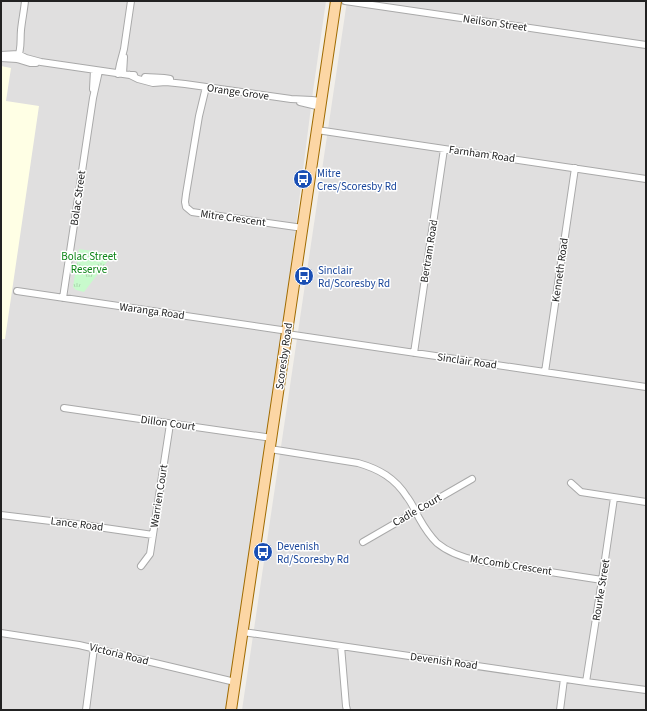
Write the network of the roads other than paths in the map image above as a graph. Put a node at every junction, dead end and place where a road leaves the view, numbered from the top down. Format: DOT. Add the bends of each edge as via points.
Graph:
graph roads {
  1 [pos="25,1"];
  2 [pos="131,1"];
  3 [pos="336,1"];
  4 [pos="344,1"];
  5 [pos="646,45"];
  6 [pos="1,55"];
  7 [pos="17,56"];
  8 [pos="1,58"];
  9 [pos="97,70"];
  10 [pos="120,74"];
  11 [pos="204,86"];
  12 [pos="321,104"];
  13 [pos="317,130"];
  14 [pos="444,149"];
  15 [pos="575,168"];
  16 [pos="646,179"];
  17 [pos="303,228"];
  18 [pos="17,291"];
  19 [pos="63,298"];
  20 [pos="288,333"];
  21 [pos="414,353"];
  22 [pos="545,372"];
  23 [pos="646,387"];
  24 [pos="64,408"];
  25 [pos="170,424"];
  26 [pos="272,438"];
  27 [pos="270,449"];
  28 [pos="472,479"];
  29 [pos="571,483"];
  30 [pos="614,498"];
  31 [pos="646,502"];
  32 [pos="415,511"];
  33 [pos="1,515"];
  34 [pos="153,535"];
  35 [pos="363,542"];
  36 [pos="141,566"];
  37 [pos="602,580"];
  38 [pos="243,632"];
  39 [pos="1,633"];
  40 [pos="341,646"];
  41 [pos="94,648"];
  42 [pos="564,679"];
  43 [pos="235,682"];
  44 [pos="586,682"];
  45 [pos="646,690"];
  46 [pos="86,710"];
  47 [pos="231,710"];
  48 [pos="347,710"];
  49 [pos="560,710"];
  1 -- 7 [label="street" via="21,43"];
  2 -- 10 [label="street" via="124,65"];
  3 -- 12 [label="main road, Scoresby Road"];
  4 -- 5 [label="street, Neilson Street"];
  6 -- 7 [label="street, Orange Grove"];
  7 -- 8 [label="street, Orange Grove"];
  7 -- 9 [label="street, Orange Grove" via="30,63 42,62"];
  9 -- 10 [label="street, Orange Grove"];
  9 -- 19 [label="street, Bolac Street"];
  10 -- 11 [label="street, Orange Grove" via="154,83"];
  11 -- 12 [label="street, Orange Grove"];
  11 -- 17 [label="street, Mitre Crescent" via="186,207 192,212"];
  12 -- 13 [label="main road, Scoresby Road"];
  13 -- 14 [label="street, Farnham Road"];
  13 -- 17 [label="main road, Scoresby Road"];
  14 -- 15 [label="street, Farnham Road"];
  14 -- 21 [label="street, Bertram Road"];
  15 -- 16 [label="street, Farnham Road"];
  15 -- 22 [label="street, Kenneth Road"];
  17 -- 20 [label="main road, Scoresby Road"];
  18 -- 19 [label="street, Waranga Road"];
  19 -- 20 [label="street, Waranga Road"];
  20 -- 21 [label="street, Sinclair Road"];
  20 -- 26 [label="main road, Scoresby Road"];
  21 -- 22 [label="street, Sinclair Road"];
  22 -- 23 [label="street, Sinclair Road"];
  24 -- 25 [label="street, Dillon Court"];
  25 -- 26 [label="street, Dillon Court"];
  25 -- 34 [label="street, Warrien Court"];
  26 -- 27 [label="main road, Scoresby Road"];
  27 -- 32 [label="street, McComb Crescent" via="372,467 399,486"];
  27 -- 38 [label="main road, Scoresby Road"];
  28 -- 32 [label="street, Cadle Court"];
  29 -- 30 [label="street" via="581,492"];
  30 -- 31 [label="street"];
  30 -- 37 [label="street, Rourke Street"];
  32 -- 35 [label="street, Cadle Court"];
  32 -- 37 [label="street, McComb Crescent" via="437,543 467,559"];
  33 -- 34 [label="street, Lance Road"];
  34 -- 36 [label="street, Warrien Court" via="150,554"];
  37 -- 44 [label="street, Rourke Street"];
  38 -- 40 [label="street, Devenish Road"];
  38 -- 43 [label="main road, Scoresby Road"];
  39 -- 41 [label="street, Victoria Road"];
  40 -- 42 [label="street, Devenish Road"];
  40 -- 48 [label="street"];
  41 -- 43 [label="street, Victoria Road"];
  41 -- 46 [label="street"];
  42 -- 44 [label="street, Devenish Road"];
  42 -- 49 [label="street"];
  43 -- 47 [label="main road, Scoresby Road"];
  44 -- 45 [label="street, Devenish Road"];
}
